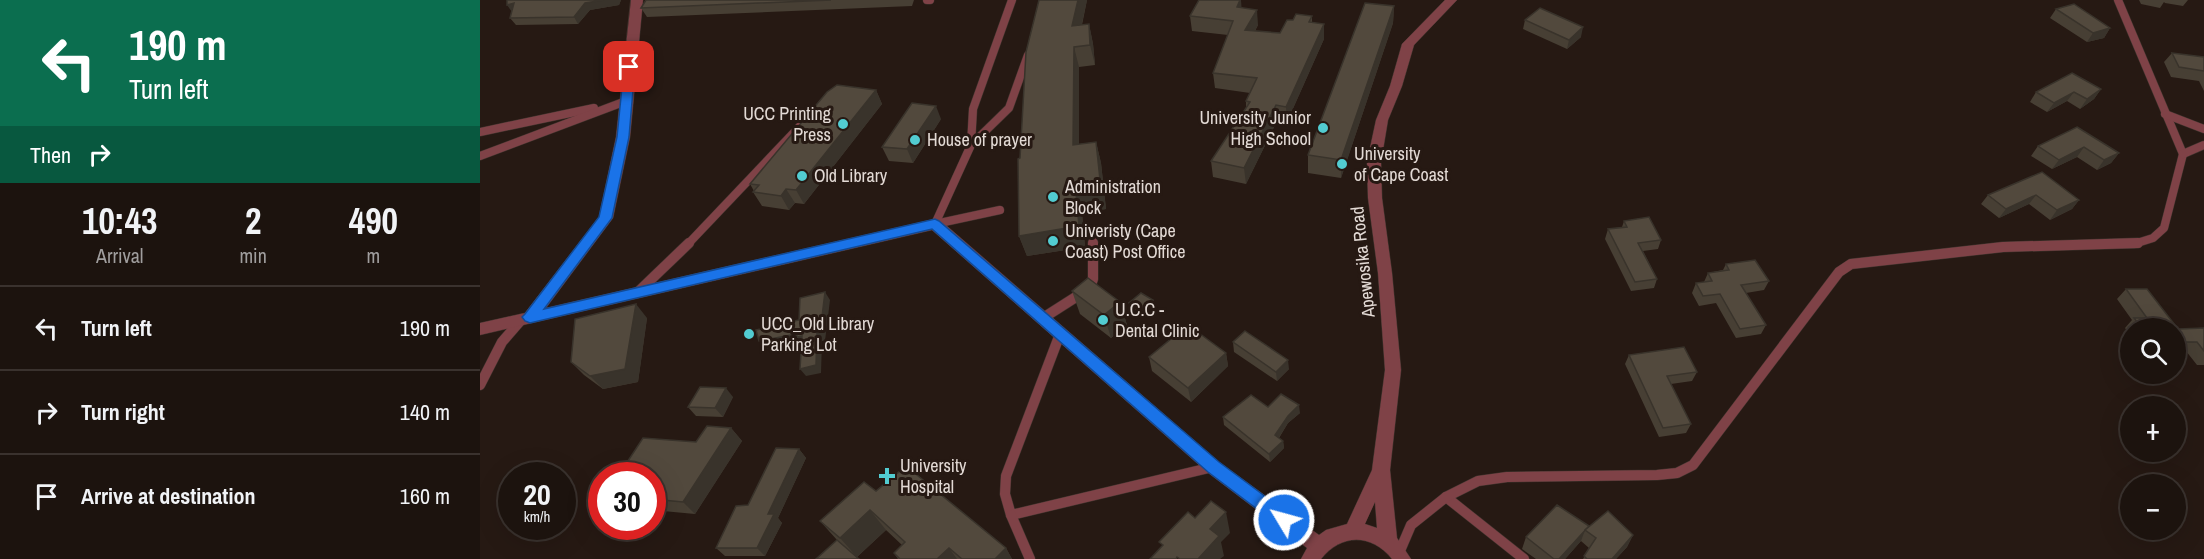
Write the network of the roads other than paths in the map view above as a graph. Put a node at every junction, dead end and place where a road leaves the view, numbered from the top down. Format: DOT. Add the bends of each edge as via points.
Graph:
graph roads {
  1 [pos="637,0"];
  2 [pos="1011,0"];
  3 [pos="1451,0"];
  4 [pos="2118,0"];
  5 [pos="1034,42"];
  6 [pos="626,101"];
  7 [pos="811,114"];
  8 [pos="2165,114"];
  9 [pos="2204,129"];
  10 [pos="480,132"];
  11 [pos="971,145"];
  12 [pos="2204,145"];
  13 [pos="2183,154"];
  14 [pos="480,156"];
  15 [pos="1000,210"];
  16 [pos="935,224"];
  17 [pos="1093,236"];
  18 [pos="638,292"];
  19 [pos="526,318"];
  20 [pos="1043,318"];
  21 [pos="480,328"];
  22 [pos="1060,334"];
  23 [pos="480,385"];
  24 [pos="1213,467"];
  25 [pos="1381,470"];
  26 [pos="1446,497"];
  27 [pos="1011,515"];
  28 [pos="1353,531"];
  29 [pos="1397,552"];
  30 [pos="1314,553"];
  31 [pos="1030,559"];
  32 [pos="1524,559"];
  1 -- 6 [label="street"];
  2 -- 11 [label="lane" via="973,109"];
  3 -- 25 [label="street, Apewosika Road" via="1408,44 1374,162 1393,370"];
  4 -- 8 [label="lane"];
  5 -- 11 [label="lane" via="1009,108"];
  6 -- 10 [label="lane"];
  6 -- 14 [label="lane"];
  6 -- 19 [label="street" via="618,168 606,218"];
  7 -- 18 [label="lane"];
  8 -- 9 [label="lane"];
  8 -- 13 [label="lane"];
  11 -- 16 [label="lane"];
  12 -- 13 [label="lane"];
  13 -- 26 [label="lane" via="2164,228 2152,238 2134,244 2002,247 1875,260 1845,268 1693,465 1677,473 1507,477 1478,481"];
  15 -- 16 [label="lane"];
  16 -- 18 [label="street"];
  16 -- 20 [label="street"];
  17 -- 20 [label="lane" via="1094,279 1089,288"];
  18 -- 19 [label="street"];
  19 -- 21 [label="street"];
  19 -- 23 [label="lane" via="502,342"];
  20 -- 22 [label="street"];
  22 -- 24 [label="street"];
  22 -- 27 [label="lane" via="1005,476"];
  24 -- 27 [label="lane"];
  24 -- 30 [label="street"];
  25 -- 28 [label="street"];
  25 -- 29 [label="street"];
  26 -- 29 [label="lane" via="1411,525"];
  26 -- 32 [label="lane"];
  27 -- 31 [label="lane"];
  28 -- 29 [label="street" via="1371,533"];
  28 -- 30 [label="street" via="1334,536"];
}
